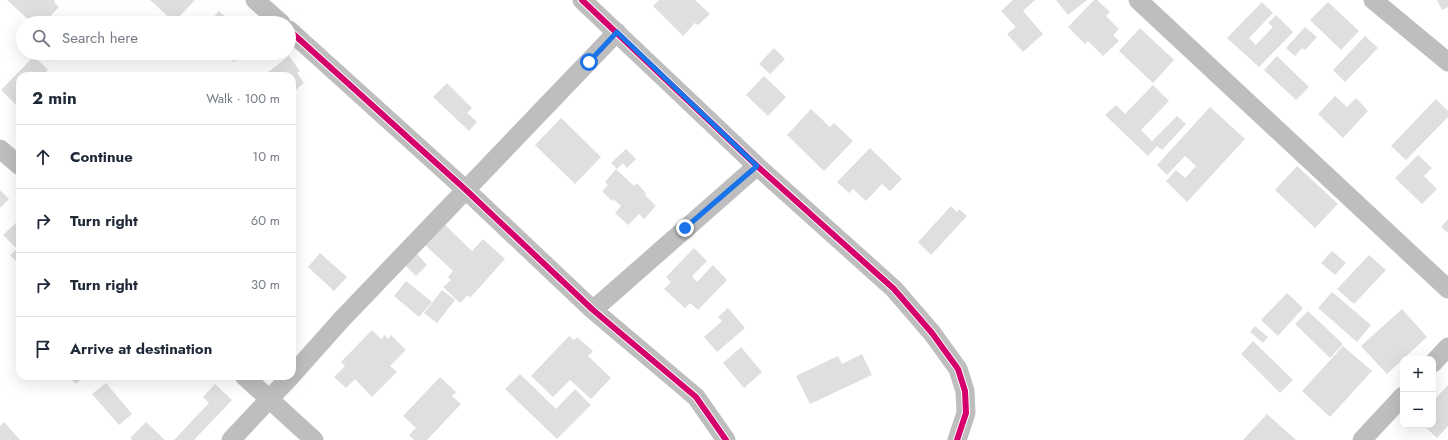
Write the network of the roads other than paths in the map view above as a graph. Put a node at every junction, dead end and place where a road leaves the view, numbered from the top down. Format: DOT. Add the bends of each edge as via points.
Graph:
graph roads {
  1 [pos="255,0"];
  2 [pos="582,0"];
  3 [pos="1138,0"];
  4 [pos="1373,0"];
  5 [pos="273,16"];
  6 [pos="617,32"];
  7 [pos="296,36"];
  8 [pos="1448,62"];
  9 [pos="0,149"];
  10 [pos="16,163"];
  11 [pos="757,166"];
  12 [pos="466,190"];
  13 [pos="1448,289"];
  14 [pos="593,310"];
  15 [pos="1448,347"];
  16 [pos="1436,360"];
  17 [pos="296,370"];
  18 [pos="248,380"];
  19 [pos="287,380"];
  20 [pos="1400,399"];
  21 [pos="270,400"];
  22 [pos="231,440"];
  23 [pos="314,440"];
  24 [pos="726,440"];
  25 [pos="957,440"];
  26 [pos="1362,440"];
  1 -- 5 [label="street"];
  2 -- 6 [label="street"];
  3 -- 13 [label="street"];
  4 -- 8 [label="street"];
  6 -- 11 [label="street"];
  6 -- 12 [label="street"];
  7 -- 12 [label="street"];
  9 -- 10 [label="street"];
  11 -- 14 [label="street"];
  11 -- 25 [label="street" via="894,288 932,333 958,369 965,391 966,413"];
  12 -- 14 [label="street"];
  12 -- 17 [label="street"];
  14 -- 24 [label="street" via="696,397"];
  15 -- 16 [label="street"];
  18 -- 21 [label="street"];
  19 -- 21 [label="street"];
  20 -- 26 [label="street"];
  21 -- 22 [label="street"];
  21 -- 23 [label="street"];
}
